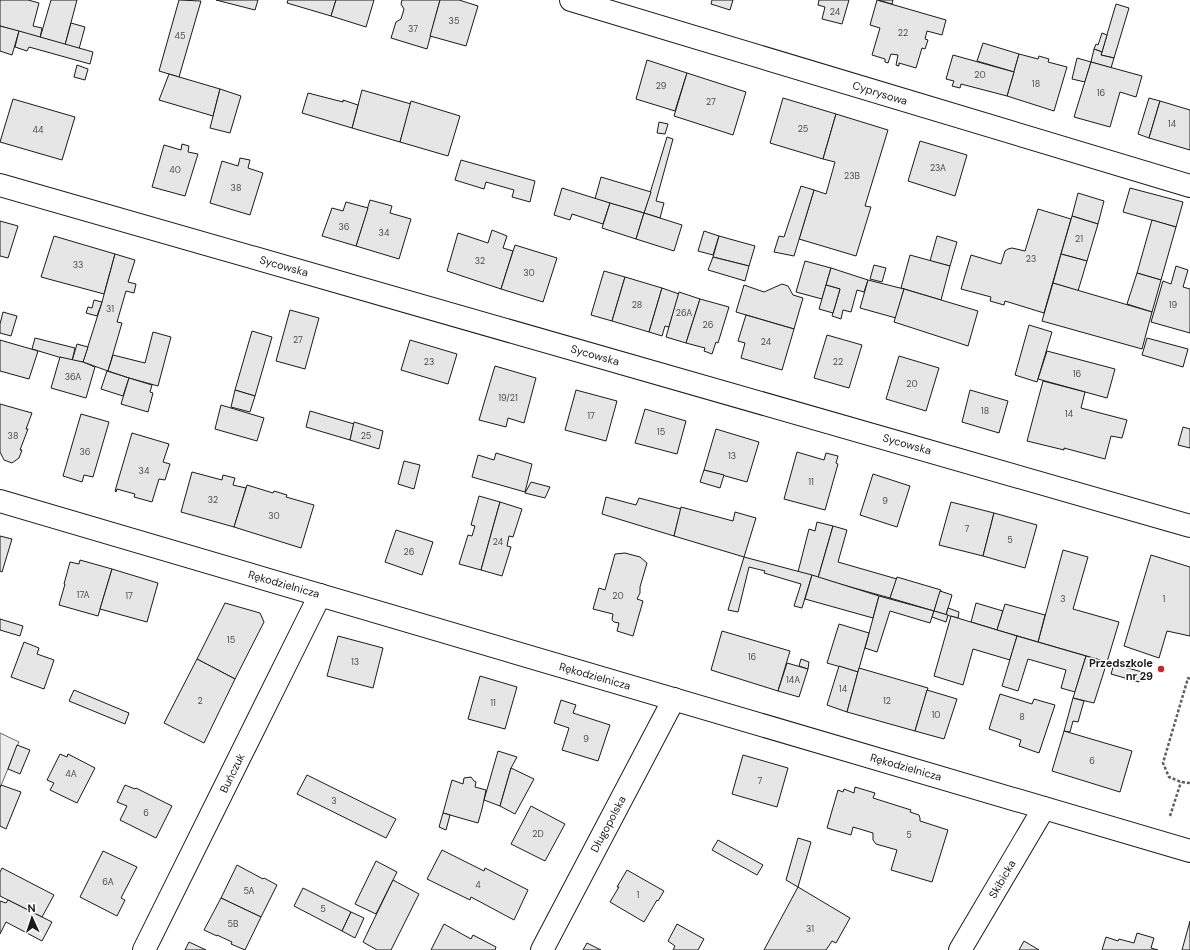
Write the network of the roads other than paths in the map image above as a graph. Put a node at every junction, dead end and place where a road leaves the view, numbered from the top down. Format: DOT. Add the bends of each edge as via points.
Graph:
graph roads {
  1 [pos="571,0"];
  2 [pos="0,185"];
  3 [pos="1190,186"];
  4 [pos="0,501"];
  5 [pos="1190,526"];
  6 [pos="320,595"];
  7 [pos="674,699"];
  8 [pos="1044,808"];
  9 [pos="1190,851"];
  10 [pos="144,950"];
  11 [pos="542,950"];
  12 [pos="960,950"];
  1 -- 3 [label="street, Cyprysowa"];
  2 -- 5 [label="street, Sycowska"];
  4 -- 6 [label="street, Rękodzielnicza"];
  6 -- 7 [label="street, Rękodzielnicza"];
  6 -- 10 [label="street, Buńczuk"];
  7 -- 8 [label="street, Rękodzielnicza"];
  7 -- 11 [label="street, Długopolska"];
  8 -- 9 [label="street, Rękodzielnicza"];
  8 -- 12 [label="street, Skibicka"];
}
